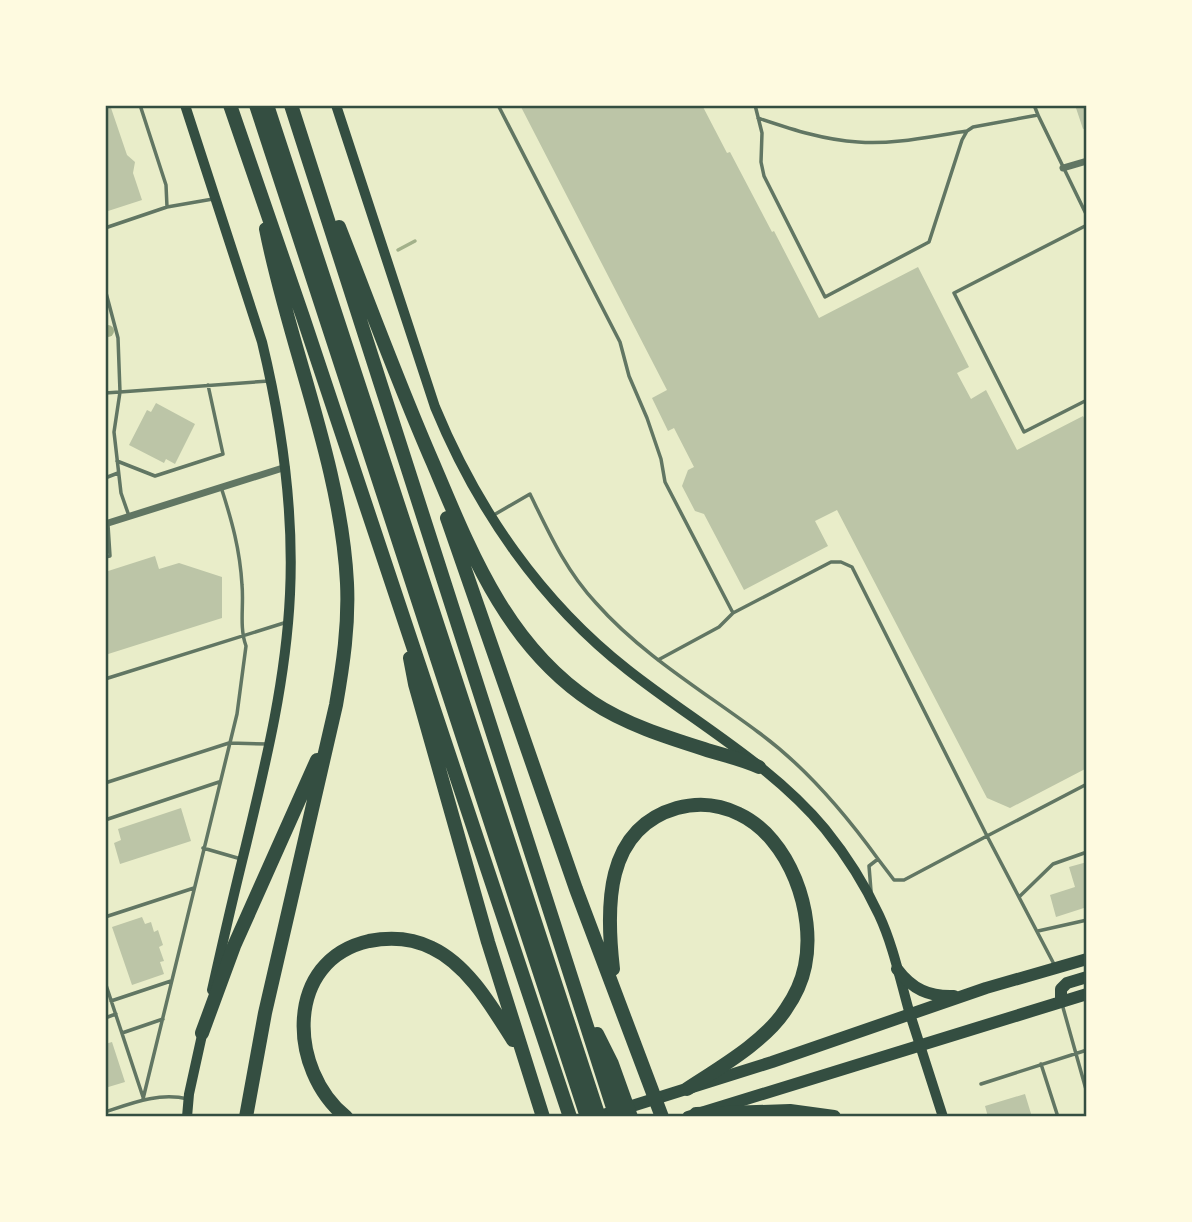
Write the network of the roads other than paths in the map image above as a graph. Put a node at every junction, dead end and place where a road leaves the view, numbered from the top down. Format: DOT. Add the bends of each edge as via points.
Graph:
graph roads {
  1 [pos="140,105"];
  2 [pos="185,105"];
  3 [pos="230,105"];
  4 [pos="256,105"];
  5 [pos="267,105"];
  6 [pos="291,105"];
  7 [pos="300,105"];
  8 [pos="336,105"];
  9 [pos="498,105"];
  10 [pos="755,105"];
  11 [pos="1034,105"];
  12 [pos="1038,114"];
  13 [pos="758,118"];
  14 [pos="967,131"];
  15 [pos="1087,161"];
  16 [pos="1063,167"];
  17 [pos="255,175"];
  18 [pos="215,199"];
  19 [pos="167,207"];
  20 [pos="1087,216"];
  21 [pos="1087,225"];
  22 [pos="105,228"];
  23 [pos="105,289"];
  24 [pos="111,306"];
  25 [pos="105,308"];
  26 [pos="271,381"];
  27 [pos="208,385"];
  28 [pos="120,392"];
  29 [pos="105,393"];
  30 [pos="1087,400"];
  31 [pos="410,410"];
  32 [pos="117,461"];
  33 [pos="285,467"];
  34 [pos="118,473"];
  35 [pos="105,478"];
  36 [pos="221,488"];
  37 [pos="129,516"];
  38 [pos="490,518"];
  39 [pos="107,523"];
  40 [pos="105,557"];
  41 [pos="402,612"];
  42 [pos="733,613"];
  43 [pos="288,622"];
  44 [pos="242,636"];
  45 [pos="658,660"];
  46 [pos="105,679"];
  47 [pos="336,705"];
  48 [pos="229,743"];
  49 [pos="270,745"];
  50 [pos="759,767"];
  51 [pos="219,782"];
  52 [pos="105,783"];
  53 [pos="1087,784"];
  54 [pos="105,820"];
  55 [pos="988,836"];
  56 [pos="203,848"];
  57 [pos="1087,852"];
  58 [pos="878,859"];
  59 [pos="243,860"];
  60 [pos="194,888"];
  61 [pos="1019,897"];
  62 [pos="879,916"];
  63 [pos="105,917"];
  64 [pos="1087,920"];
  65 [pos="1037,931"];
  66 [pos="1087,959"];
  67 [pos="1056,968"];
  68 [pos="897,970"];
  69 [pos="1087,977"];
  70 [pos="171,981"];
  71 [pos="105,982"];
  72 [pos="1087,994"];
  73 [pos="965,996"];
  74 [pos="618,997"];
  75 [pos="111,1001"];
  76 [pos="1061,1002"];
  77 [pos="116,1014"];
  78 [pos="911,1016"];
  79 [pos="105,1018"];
  80 [pos="163,1019"];
  81 [pos="122,1033"];
  82 [pos="202,1033"];
  83 [pos="920,1045"];
  84 [pos="1087,1050"];
  85 [pos="1075,1054"];
  86 [pos="603,1060"];
  87 [pos="525,1062"];
  88 [pos="1041,1064"];
  89 [pos="577,1069"];
  90 [pos="981,1084"];
  91 [pos="687,1090"];
  92 [pos="1087,1093"];
  93 [pos="143,1099"];
  94 [pos="189,1099"];
  95 [pos="105,1112"];
  96 [pos="692,1116"];
  97 [pos="187,1117"];
  98 [pos="246,1117"];
  99 [pos="346,1117"];
  100 [pos="543,1117"];
  101 [pos="570,1117"];
  102 [pos="587,1117"];
  103 [pos="598,1117"];
  104 [pos="616,1117"];
  105 [pos="631,1117"];
  106 [pos="662,1117"];
  107 [pos="834,1117"];
  108 [pos="943,1117"];
  109 [pos="1058,1117"];
  1 -- 19 [label="lane" via="166,185"];
  2 -- 18 [label="main road"];
  3 -- 17 [label="highway"];
  4 -- 89 [label="highway"];
  5 -- 89 [label="highway"];
  6 -- 86 [label="highway" via="571,978"];
  7 -- 31 [label="highway" via="339,227"];
  8 -- 38 [label="main road" via="435,407"];
  9 -- 42 [label="lane" via="620,342 665,482"];
  10 -- 13 [label="lane"];
  11 -- 12 [label="lane"];
  12 -- 14 [label="lane"];
  12 -- 16 [label="lane"];
  13 -- 14 [label="lane" via="812,136 860,143"];
  13 -- 14 [label="lane" via="764,176 825,297 929,242"];
  15 -- 16 [label="street"];
  16 -- 20 [label="lane"];
  17 -- 41 [label="highway"];
  17 -- 47 [label="highway" via="279,291 324,452 342,540 347,623"];
  18 -- 19 [label="lane"];
  18 -- 26 [label="main road"];
  19 -- 22 [label="lane"];
  21 -- 30 [label="lane" via="954,293 1024,432"];
  23 -- 24 [label="lane"];
  24 -- 25 [label="lane"];
  24 -- 28 [label="lane" via="118,338"];
  26 -- 27 [label="lane"];
  26 -- 33 [label="main road"];
  27 -- 28 [label="lane"];
  27 -- 32 [label="lane" via="223,454 155,476"];
  28 -- 29 [label="lane"];
  28 -- 32 [label="lane" via="114,432"];
  31 -- 50 [label="highway" via="479,569 514,627 547,665 614,715"];
  31 -- 74 [label="highway" via="576,889"];
  32 -- 34 [label="lane"];
  33 -- 36 [label="street"];
  33 -- 43 [label="main road"];
  34 -- 35 [label="lane"];
  34 -- 37 [label="lane"];
  36 -- 37 [label="street"];
  36 -- 44 [label="lane" via="239,543"];
  37 -- 39 [label="street"];
  38 -- 45 [label="lane" via="530,494 584,590"];
  38 -- 50 [label="main road" via="540,583 597,643"];
  39 -- 40 [label="lane" via="110,555"];
  41 -- 87 [label="highway" via="415,684"];
  41 -- 101 [label="highway"];
  42 -- 45 [label="lane" via="719,627"];
  42 -- 55 [label="lane" via="826,564 841,562 852,567"];
  43 -- 44 [label="lane"];
  43 -- 49 [label="main road"];
  44 -- 46 [label="lane"];
  44 -- 48 [label="lane" via="246,646"];
  45 -- 58 [label="lane" via="798,765"];
  47 -- 82 [label="highway"];
  47 -- 98 [label="highway" via="265,1013"];
  48 -- 49 [label="lane"];
  48 -- 51 [label="lane"];
  48 -- 52 [label="lane"];
  49 -- 59 [label="main road"];
  50 -- 62 [label="main road" via="826,830"];
  51 -- 54 [label="lane"];
  51 -- 56 [label="lane"];
  53 -- 55 [label="lane"];
  55 -- 58 [label="lane" via="904,880 894,880"];
  55 -- 61 [label="lane"];
  56 -- 59 [label="lane"];
  56 -- 60 [label="lane"];
  57 -- 61 [label="lane" via="1054,864"];
  58 -- 62 [label="lane" via="869,866"];
  59 -- 82 [label="main road"];
  60 -- 63 [label="lane"];
  60 -- 70 [label="lane"];
  61 -- 65 [label="lane"];
  62 -- 68 [label="main road"];
  64 -- 65 [label="lane"];
  65 -- 67 [label="lane"];
  66 -- 67 [label="main road"];
  67 -- 73 [label="main road"];
  68 -- 73 [label="main road" via="911,986 927,993"];
  68 -- 78 [label="main road"];
  69 -- 76 [label="main road" via="1061,989"];
  70 -- 75 [label="lane"];
  70 -- 80 [label="lane"];
  71 -- 75 [label="lane"];
  72 -- 76 [label="main road"];
  73 -- 78 [label="main road"];
  74 -- 91 [label="highway" via="611,953 611,890 616,864 627,843 643,825 664,812 690,805 716,805 761,828 779,849 804,906 805,965 785,1012"];
  74 -- 106 [label="highway"];
  75 -- 77 [label="lane"];
  76 -- 83 [label="main road"];
  76 -- 85 [label="lane"];
  77 -- 79 [label="lane"];
  77 -- 81 [label="lane"];
  78 -- 83 [label="main road"];
  78 -- 91 [label="main road"];
  80 -- 81 [label="lane"];
  80 -- 93 [label="lane"];
  81 -- 93 [label="lane"];
  82 -- 94 [label="main road"];
  83 -- 96 [label="main road"];
  83 -- 108 [label="main road"];
  84 -- 85 [label="lane"];
  85 -- 88 [label="lane"];
  85 -- 92 [label="lane"];
  86 -- 104 [label="highway"];
  86 -- 105 [label="highway"];
  87 -- 99 [label="highway" via="490,1005 453,963 433,948 384,938 361,943 324,969 308,997 303,1031 307,1060 318,1085"];
  87 -- 100 [label="highway"];
  88 -- 90 [label="lane"];
  88 -- 109 [label="lane"];
  89 -- 102 [label="highway"];
  89 -- 103 [label="highway"];
  91 -- 103 [label="main road"];
  93 -- 94 [label="lane"];
  93 -- 95 [label="lane"];
  94 -- 97 [label="main road"];
  96 -- 107 [label="highway" via="790,1111"];
}
